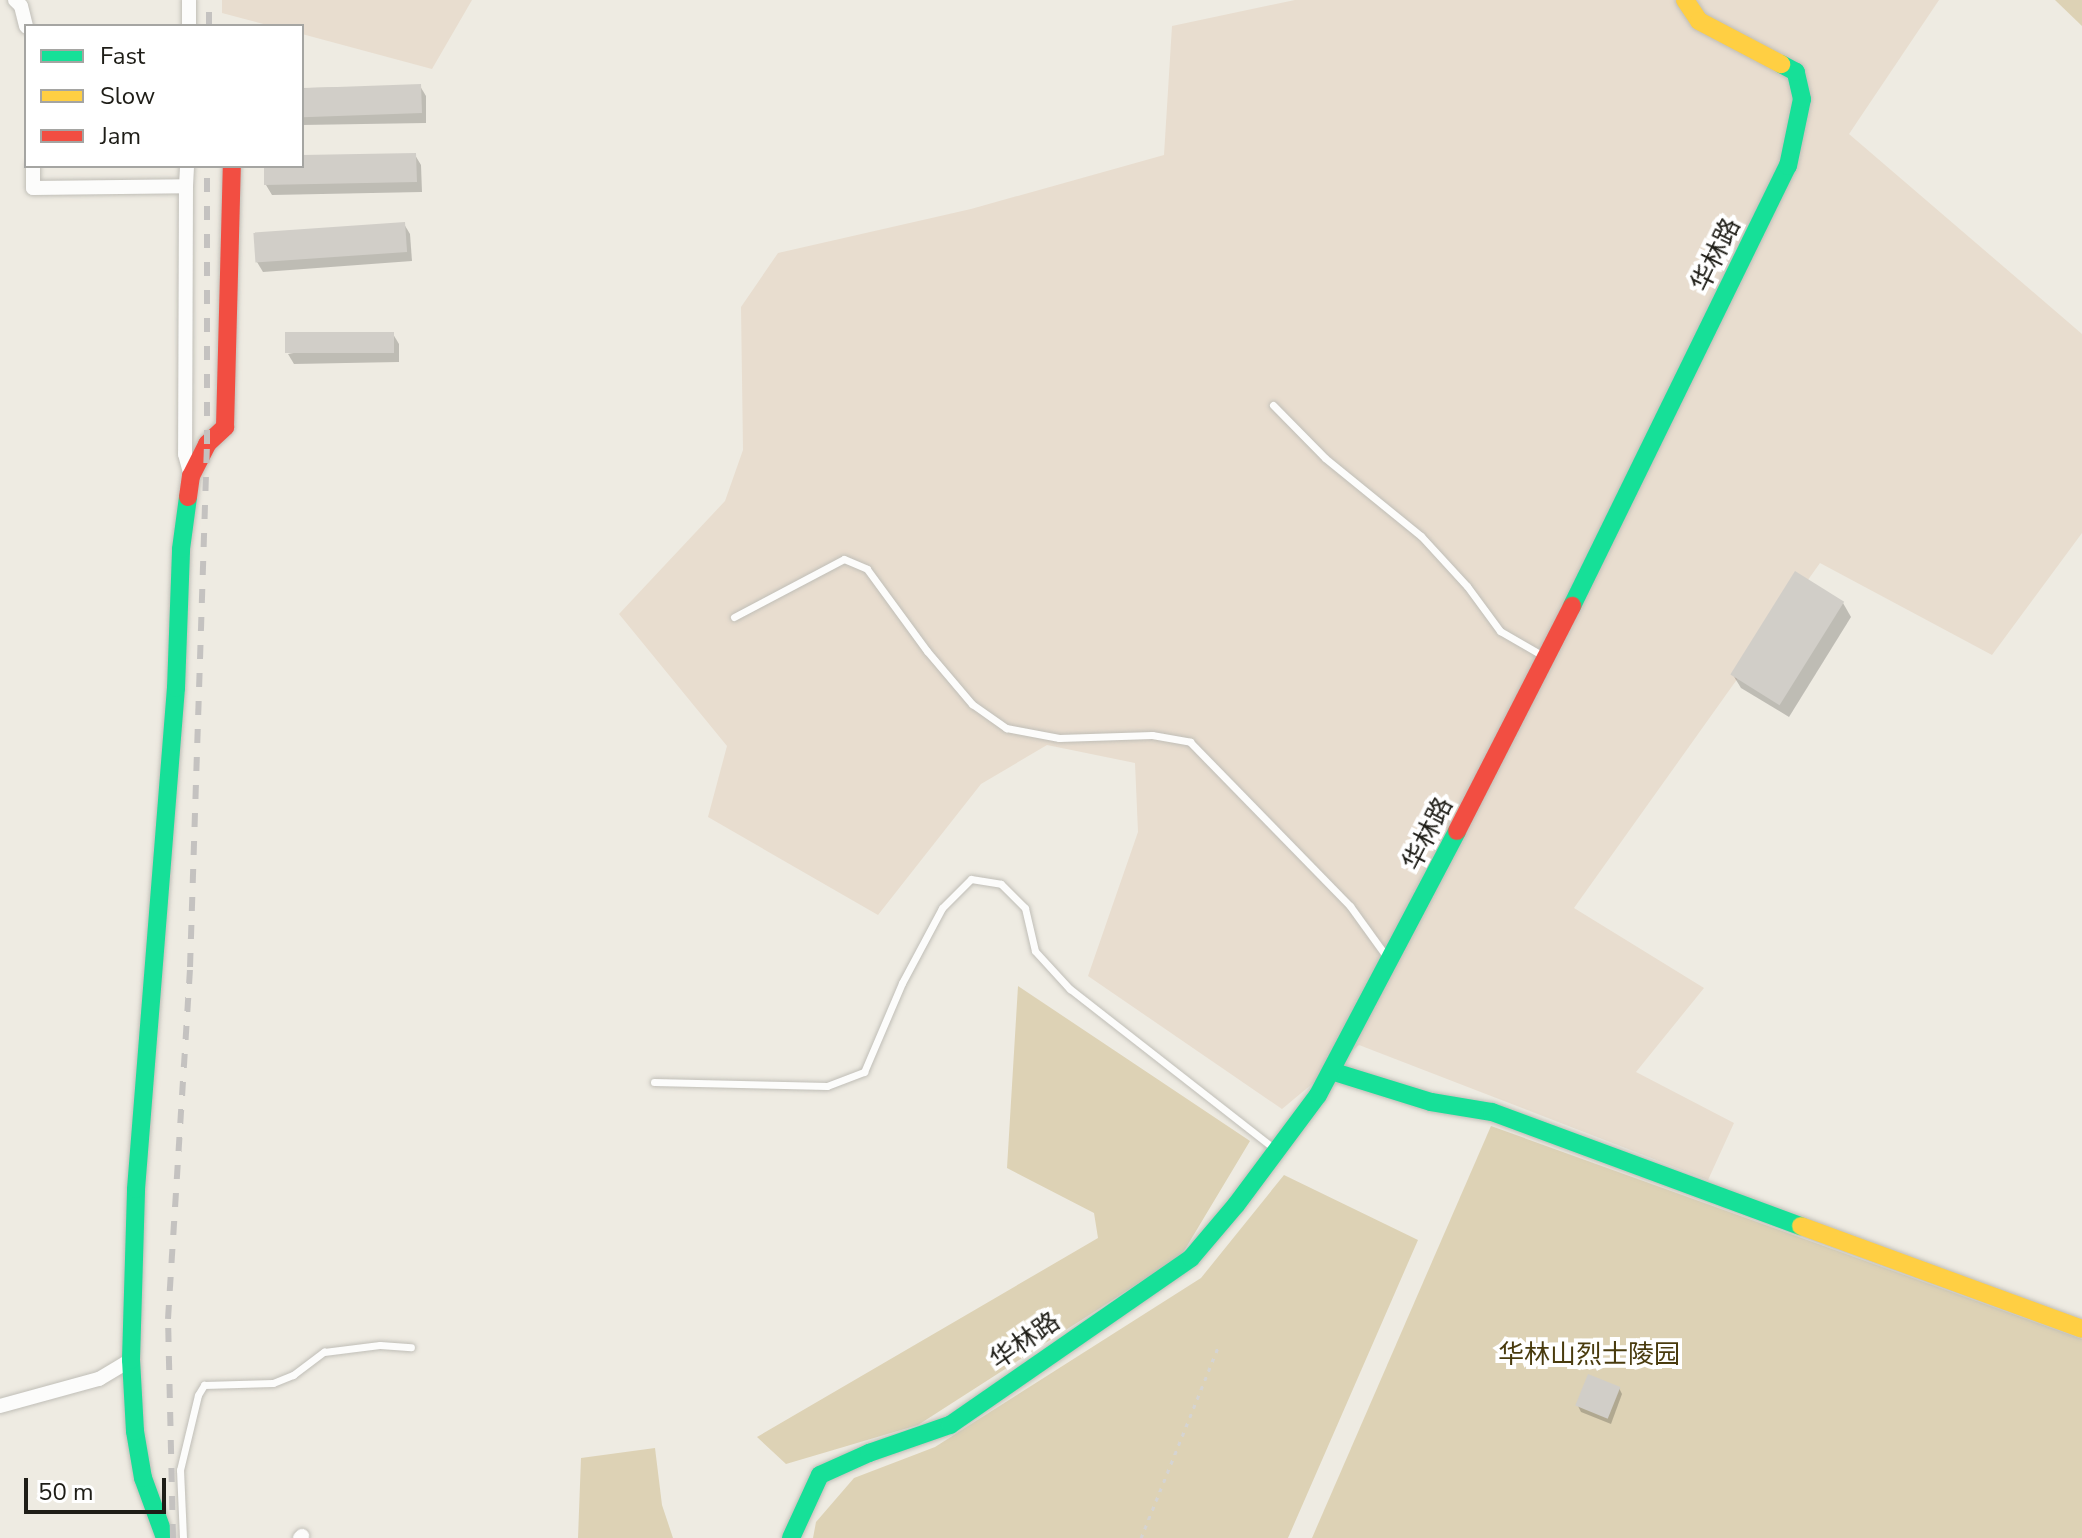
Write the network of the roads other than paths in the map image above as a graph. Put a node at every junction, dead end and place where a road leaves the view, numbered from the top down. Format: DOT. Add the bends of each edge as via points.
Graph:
graph roads {
  1 [pos="15,0"];
  2 [pos="189,0"];
  3 [pos="1685,0"];
  4 [pos="26,24"];
  5 [pos="189,24"];
  6 [pos="33,168"];
  7 [pos="187,168"];
  8 [pos="232,168"];
  9 [pos="186,186"];
  10 [pos="1273,405"];
  11 [pos="191,476"];
  12 [pos="734,617"];
  13 [pos="1547,658"];
  14 [pos="1390,961"];
  15 [pos="1331,1071"];
  16 [pos="654,1082"];
  17 [pos="1277,1150"];
  18 [pos="2082,1329"];
  19 [pos="411,1347"];
  20 [pos="131,1360"];
  21 [pos="0,1406"];
  22 [pos="162,1536"];
  23 [pos="183,1538"];
  24 [pos="791,1538"];
  1 -- 4 [label="street"];
  2 -- 5 [label="street"];
  3 -- 13 [label="street, 华林路" via="1699,21 1796,72 1802,99 1788,166"];
  6 -- 9 [label="street" via="33,188"];
  7 -- 9 [label="street"];
  8 -- 11 [label="street" via="225,427 207,444"];
  9 -- 11 [label="street" via="185,454"];
  10 -- 13 [label="lane" via="1325,458 1421,536 1500,631"];
  11 -- 20 [label="street" via="181,549 175,703 136,1189"];
  12 -- 14 [label="lane" via="844,559 867,569 972,704 1006,728 1059,738 1152,735 1190,742 1350,906"];
  13 -- 14 [label="street, 华林路"];
  14 -- 15 [label="street, 华林路"];
  15 -- 17 [label="street, 华林路"];
  15 -- 18 [label="street" via="1431,1102 1492,1112"];
  16 -- 17 [label="lane" via="827,1086 864,1072 942,908 971,879 1001,884 1025,908 1035,951 1070,989"];
  17 -- 24 [label="street, 华林路" via="1191,1258 950,1425 820,1475"];
  19 -- 23 [label="lane" via="324,1352 273,1383 204,1385 180,1470"];
  20 -- 21 [label="street" via="99,1379"];
  20 -- 22 [label="street" via="143,1478"];
}
